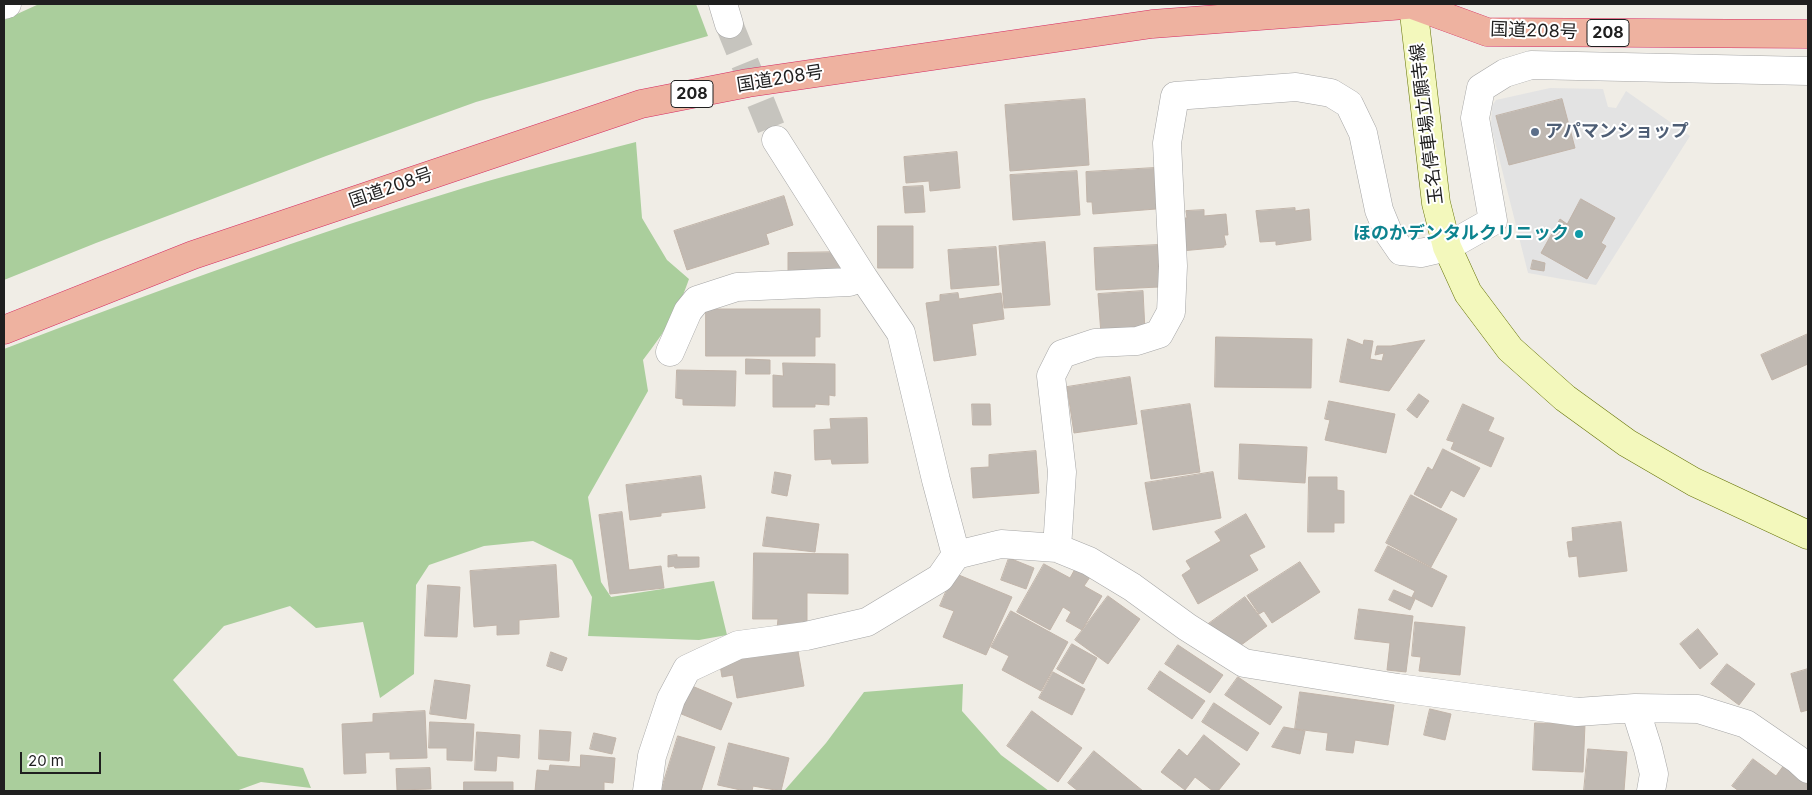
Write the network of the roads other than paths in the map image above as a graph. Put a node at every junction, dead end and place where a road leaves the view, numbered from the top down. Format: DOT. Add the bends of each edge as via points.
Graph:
graph roads {
  1 [pos="1415,4"];
  2 [pos="1808,34"];
  3 [pos="1808,70"];
  4 [pos="776,140"];
  5 [pos="1447,247"];
  6 [pos="863,277"];
  7 [pos="4,330"];
  8 [pos="670,352"];
  9 [pos="1808,535"];
  10 [pos="1057,548"];
  11 [pos="956,554"];
  12 [pos="1634,708"];
  13 [pos="1808,769"];
  14 [pos="647,791"];
  15 [pos="1650,791"];
  1 -- 2 [label="highway, 国道208号 / 208" via="1487,32"];
  1 -- 5 [label="main road, 玉名停車場立願寺線" via="1436,203"];
  1 -- 7 [label="highway, 国道208号 / 208" via="1152,24 748,84 642,104 193,255"];
  3 -- 5 [label="street" via="1531,65 1505,73 1480,88 1475,118 1492,221"];
  4 -- 6 [label="street"];
  5 -- 9 [label="main road, 玉名停車場立願寺線" via="1468,294 1510,349 1565,398 1627,443 1694,482"];
  5 -- 10 [label="street" via="1421,254 1401,251 1379,210 1364,133 1349,104 1331,93 1296,87 1175,96 1167,144 1174,266 1171,312 1159,334 1137,341 1095,343 1062,354 1051,376 1062,472"];
  6 -- 8 [label="street" via="849,282 737,286 697,300"];
  6 -- 11 [label="street" via="902,333"];
  10 -- 11 [label="street" via="1001,544"];
  10 -- 12 [label="street" via="1103,569 1244,663 1388,687 1577,712"];
  11 -- 14 [label="street" via="940,578 867,622 806,636 738,645 687,669 671,699 652,756"];
  12 -- 13 [label="street" via="1698,709 1746,724"];
  12 -- 15 [label="street" via="1654,774"];
}
